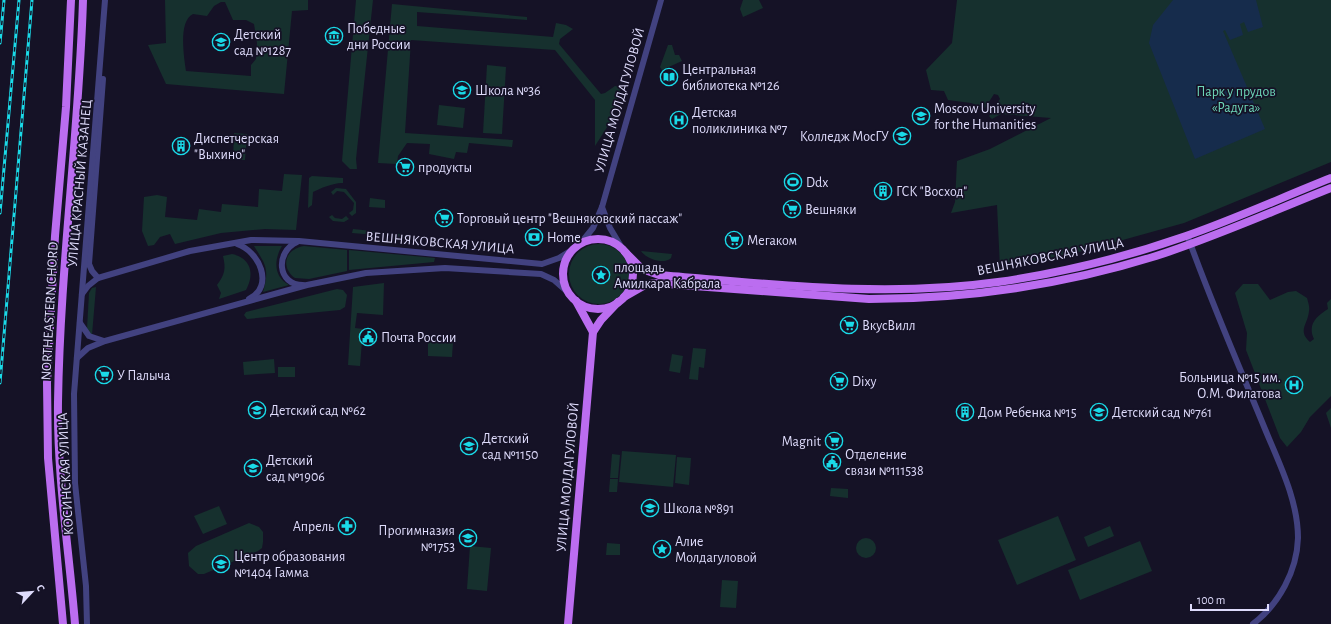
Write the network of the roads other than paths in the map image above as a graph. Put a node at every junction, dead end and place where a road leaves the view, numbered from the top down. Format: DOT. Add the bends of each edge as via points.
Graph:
graph roads {
  1 [pos="71,0"];
  2 [pos="83,0"];
  3 [pos="105,0"];
  4 [pos="661,0"];
  5 [pos="102,46"];
  6 [pos="1331,178"];
  7 [pos="1331,188"];
  8 [pos="602,207"];
  9 [pos="1188,236"];
  10 [pos="298,241"];
  11 [pos="234,242"];
  12 [pos="1191,244"];
  13 [pos="577,246"];
  14 [pos="1156,246"];
  15 [pos="623,250"];
  16 [pos="1159,255"];
  17 [pos="98,278"];
  18 [pos="307,285"];
  19 [pos="820,287"];
  20 [pos="863,289"];
  21 [pos="81,295"];
  22 [pos="819,296"];
  23 [pos="573,297"];
  24 [pos="863,299"];
  25 [pos="621,300"];
  26 [pos="236,305"];
  27 [pos="80,323"];
  28 [pos="593,332"];
  29 [pos="105,341"];
  30 [pos="77,358"];
  31 [pos="63,624"];
  32 [pos="75,624"];
  33 [pos="88,624"];
  34 [pos="568,624"];
  35 [pos="1253,624"];
  1 -- 31 [label="main road, NORTHEASTERN CHORD" via="47,383 48,458"];
  2 -- 32 [label="main road, NORTHEASTERN CHORD" via="63,281 58,403 60,468"];
  3 -- 5 [label="street, УЛИЦА КРАСНЫЙ КАЗАНЕЦ"];
  4 -- 8 [label="street, УЛИЦА МОЛДАГУЛОВОЙ"];
  5 -- 17 [label="street, УЛИЦА КРАСНЫЙ КАЗАНЕЦ" via="102,92 89,264"];
  5 -- 21 [label="street, УЛИЦА КРАСНЫЙ КАЗАНЕЦ"];
  6 -- 9 [label="main road, ВЕШНЯКОВСКАЯ УЛИЦА"];
  7 -- 12 [label="main road, ВЕШНЯКОВСКАЯ УЛИЦА"];
  8 -- 13 [label="street, УЛИЦА МОЛДАГУЛОВОЙ" via="593,228"];
  8 -- 15 [label="street" via="610,228"];
  9 -- 12 [label="street"];
  9 -- 14 [label="main road, ВЕШНЯКОВСКАЯ УЛИЦА"];
  10 -- 11 [label="street, ВЕШНЯКОВСКАЯ УЛИЦА"];
  10 -- 13 [label="street, ВЕШНЯКОВСКАЯ УЛИЦА" via="542,264 559,258"];
  10 -- 18 [label="street" via="287,248 281,264 283,272 293,283"];
  11 -- 17 [label="street, ВЕШНЯКОВСКАЯ УЛИЦА" via="190,251"];
  11 -- 26 [label="street, ВЕШНЯКОВСКАЯ УЛИЦА" via="245,246 255,256 260,264 262,279 257,294"];
  12 -- 16 [label="main road, ВЕШНЯКОВСКАЯ УЛИЦА"];
  12 -- 35 [label="street" via="1282,472 1297,518 1298,546 1290,574 1276,601"];
  13 -- 15 [label="main road" via="599,239 609,240"];
  13 -- 23 [label="main road" via="568,257 563,274 566,286"];
  14 -- 16 [label="street" via="1162,249"];
  14 -- 20 [label="main road, ВЕШНЯКОВСКАЯ УЛИЦА" via="1099,262 998,282 931,288"];
  15 -- 19 [label="main road, ВЕШНЯКОВСКАЯ УЛИЦА" via="642,269 654,274"];
  15 -- 25 [label="main road" via="632,269 633,279 631,287"];
  16 -- 24 [label="main road, ВЕШНЯКОВСКАЯ УЛИЦА" via="1102,271 1001,291 903,299"];
  17 -- 21 [label="street, ВЕШНЯКОВСКАЯ УЛИЦА"];
  18 -- 23 [label="street, ВЕШНЯКОВСКАЯ УЛИЦА" via="366,273 445,268 541,274 554,280"];
  18 -- 26 [label="street, ВЕШНЯКОВСКАЯ УЛИЦА"];
  19 -- 20 [label="main road, ВЕШНЯКОВСКАЯ УЛИЦА"];
  19 -- 22 [label="street" via="824,292"];
  20 -- 24 [label="street" via="858,294"];
  21 -- 27 [label="street, УЛИЦА КРАСНЫЙ КАЗАНЕЦ"];
  22 -- 24 [label="main road, ВЕШНЯКОВСКАЯ УЛИЦА"];
  22 -- 25 [label="main road, ВЕШНЯКОВСКАЯ УЛИЦА" via="654,283"];
  23 -- 25 [label="main road" via="589,307 598,309"];
  23 -- 28 [label="main road"];
  25 -- 28 [label="main road, УЛИЦА МОЛДАГУЛОВОЙ" via="600,320"];
  26 -- 29 [label="street, ВЕШНЯКОВСКАЯ УЛИЦА"];
  27 -- 29 [label="street" via="89,336"];
  27 -- 30 [label="street, КОСИНСКАЯ УЛИЦА"];
  28 -- 34 [label="main road, УЛИЦА МОЛДАГУЛОВОЙ"];
  29 -- 30 [label="street, ВЕШНЯКОВСКАЯ УЛИЦА" via="88,348"];
  30 -- 33 [label="street, КОСИНСКАЯ УЛИЦА" via="74,418 75,483"];
}
